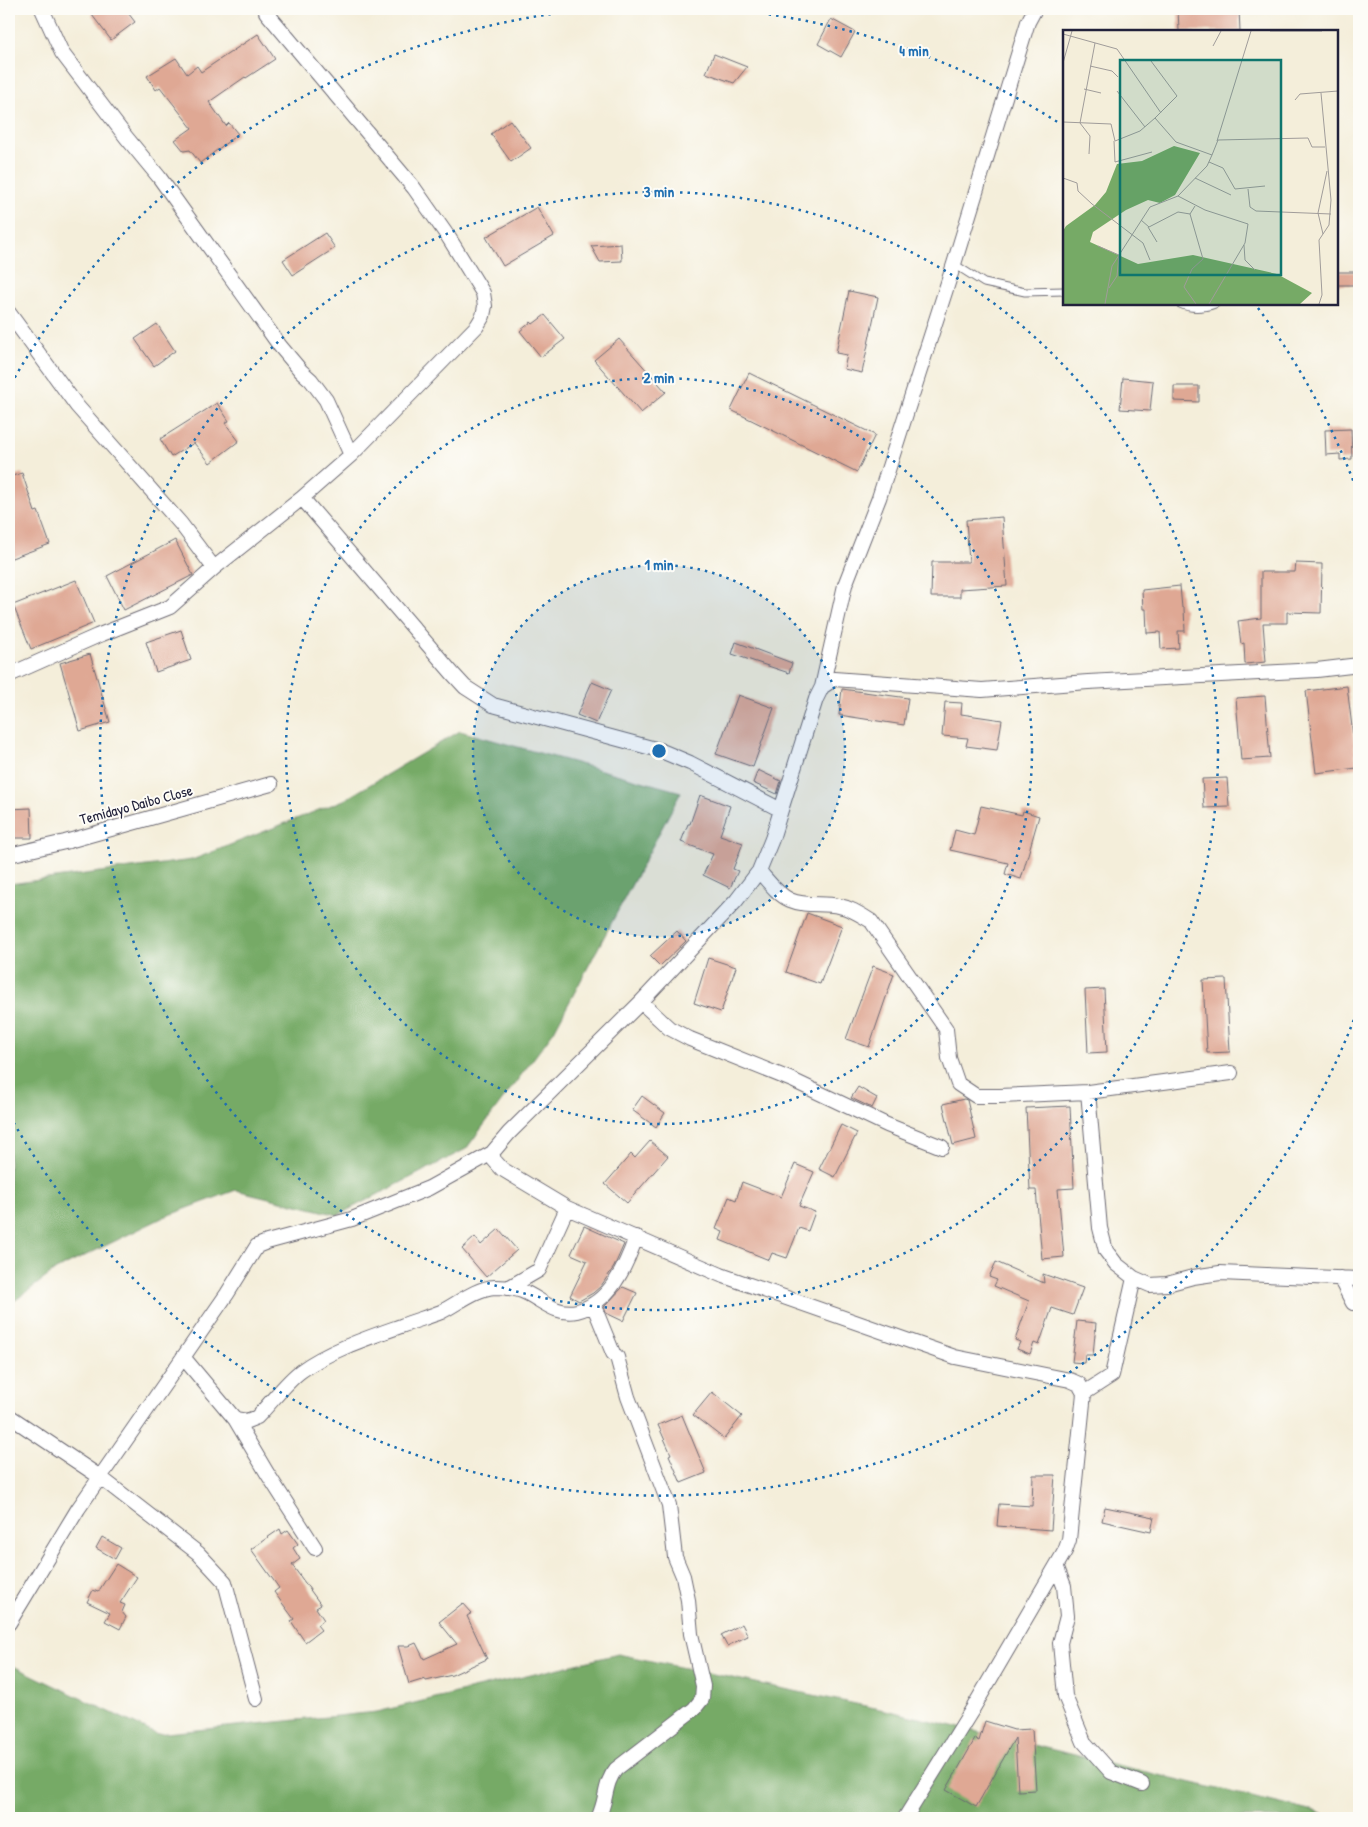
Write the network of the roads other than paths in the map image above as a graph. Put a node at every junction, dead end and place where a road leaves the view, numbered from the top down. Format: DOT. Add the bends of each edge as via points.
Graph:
graph roads {
  1 [pos="42,9"];
  2 [pos="1035,9"];
  3 [pos="266,12"];
  4 [pos="954,264"];
  5 [pos="1063,291"];
  6 [pos="1182,305"];
  7 [pos="1211,305"];
  8 [pos="9,313"];
  9 [pos="351,455"];
  10 [pos="302,498"];
  11 [pos="214,568"];
  12 [pos="1359,665"];
  13 [pos="9,675"];
  14 [pos="822,686"];
  15 [pos="271,784"];
  16 [pos="781,810"];
  17 [pos="9,855"];
  18 [pos="759,871"];
  19 [pos="641,1002"];
  20 [pos="1231,1073"];
  21 [pos="1088,1092"];
  22 [pos="942,1147"];
  23 [pos="492,1153"];
  24 [pos="567,1208"];
  25 [pos="636,1238"];
  26 [pos="1134,1278"];
  27 [pos="1340,1278"];
  28 [pos="1359,1279"];
  29 [pos="508,1288"];
  30 [pos="1359,1300"];
  31 [pos="593,1304"];
  32 [pos="183,1357"];
  33 [pos="1084,1392"];
  34 [pos="9,1416"];
  35 [pos="235,1419"];
  36 [pos="100,1478"];
  37 [pos="315,1548"];
  38 [pos="1056,1568"];
  39 [pos="9,1623"];
  40 [pos="256,1699"];
  41 [pos="1142,1784"];
  42 [pos="598,1818"];
  43 [pos="905,1818"];
  1 -- 9 [label="street" via="62,53 159,177 280,346 317,386"];
  2 -- 4 [label="street" via="1028,22"];
  3 -- 9 [label="street" via="414,188 483,293 485,306 477,326"];
  4 -- 5 [label="lane" via="984,283 1025,292"];
  4 -- 14 [label="street" via="879,498 845,585"];
  6 -- 7 [label="lane"];
  8 -- 11 [label="street" via="77,406 181,524"];
  9 -- 10 [label="street"];
  10 -- 11 [label="street"];
  10 -- 16 [label="street" via="464,687 493,705 659,750 690,762"];
  11 -- 13 [label="street" via="170,608"];
  12 -- 14 [label="street" via="982,690 834,679"];
  14 -- 16 [label="street"];
  15 -- 17 [label="street, Temidayo Daibo Close"];
  16 -- 18 [label="street"];
  18 -- 19 [label="street" via="736,901"];
  18 -- 21 [label="street" via="790,900 839,906 870,921 946,1029 949,1058 958,1084 976,1096"];
  19 -- 22 [label="street" via="669,1028 690,1039"];
  19 -- 23 [label="street"];
  20 -- 21 [label="street"];
  21 -- 26 [label="street" via="1102,1236 1106,1251"];
  23 -- 24 [label="street" via="502,1169"];
  23 -- 32 [label="street" via="429,1188 360,1216 257,1246"];
  24 -- 25 [label="street"];
  24 -- 29 [label="street" via="539,1270"];
  25 -- 31 [label="street" via="626,1265"];
  25 -- 33 [label="street" via="721,1275 955,1357 1070,1380 1079,1384"];
  26 -- 27 [label="street" via="1150,1285 1220,1273"];
  26 -- 33 [label="street" via="1112,1375"];
  27 -- 28 [label="street"];
  27 -- 30 [label="street" via="1353,1303"];
  29 -- 31 [label="street" via="522,1291 556,1310 577,1311"];
  29 -- 35 [label="street" via="493,1287 476,1293 440,1312 380,1333 316,1361 299,1372 257,1417 247,1421"];
  31 -- 42 [label="street" via="617,1357 628,1397 669,1504 675,1557 683,1576 691,1634 703,1686 702,1699 694,1709 616,1768 609,1777 604,1806"];
  32 -- 35 [label="street"];
  32 -- 36 [label="street"];
  33 -- 38 [label="street" via="1069,1540"];
  34 -- 36 [label="street"];
  35 -- 37 [label="street"];
  36 -- 39 [label="street"];
  36 -- 40 [label="street" via="198,1553 225,1582"];
  38 -- 41 [label="street" via="1064,1586 1067,1616 1060,1643 1065,1696 1084,1742 1111,1772"];
  38 -- 43 [label="street"];
}
